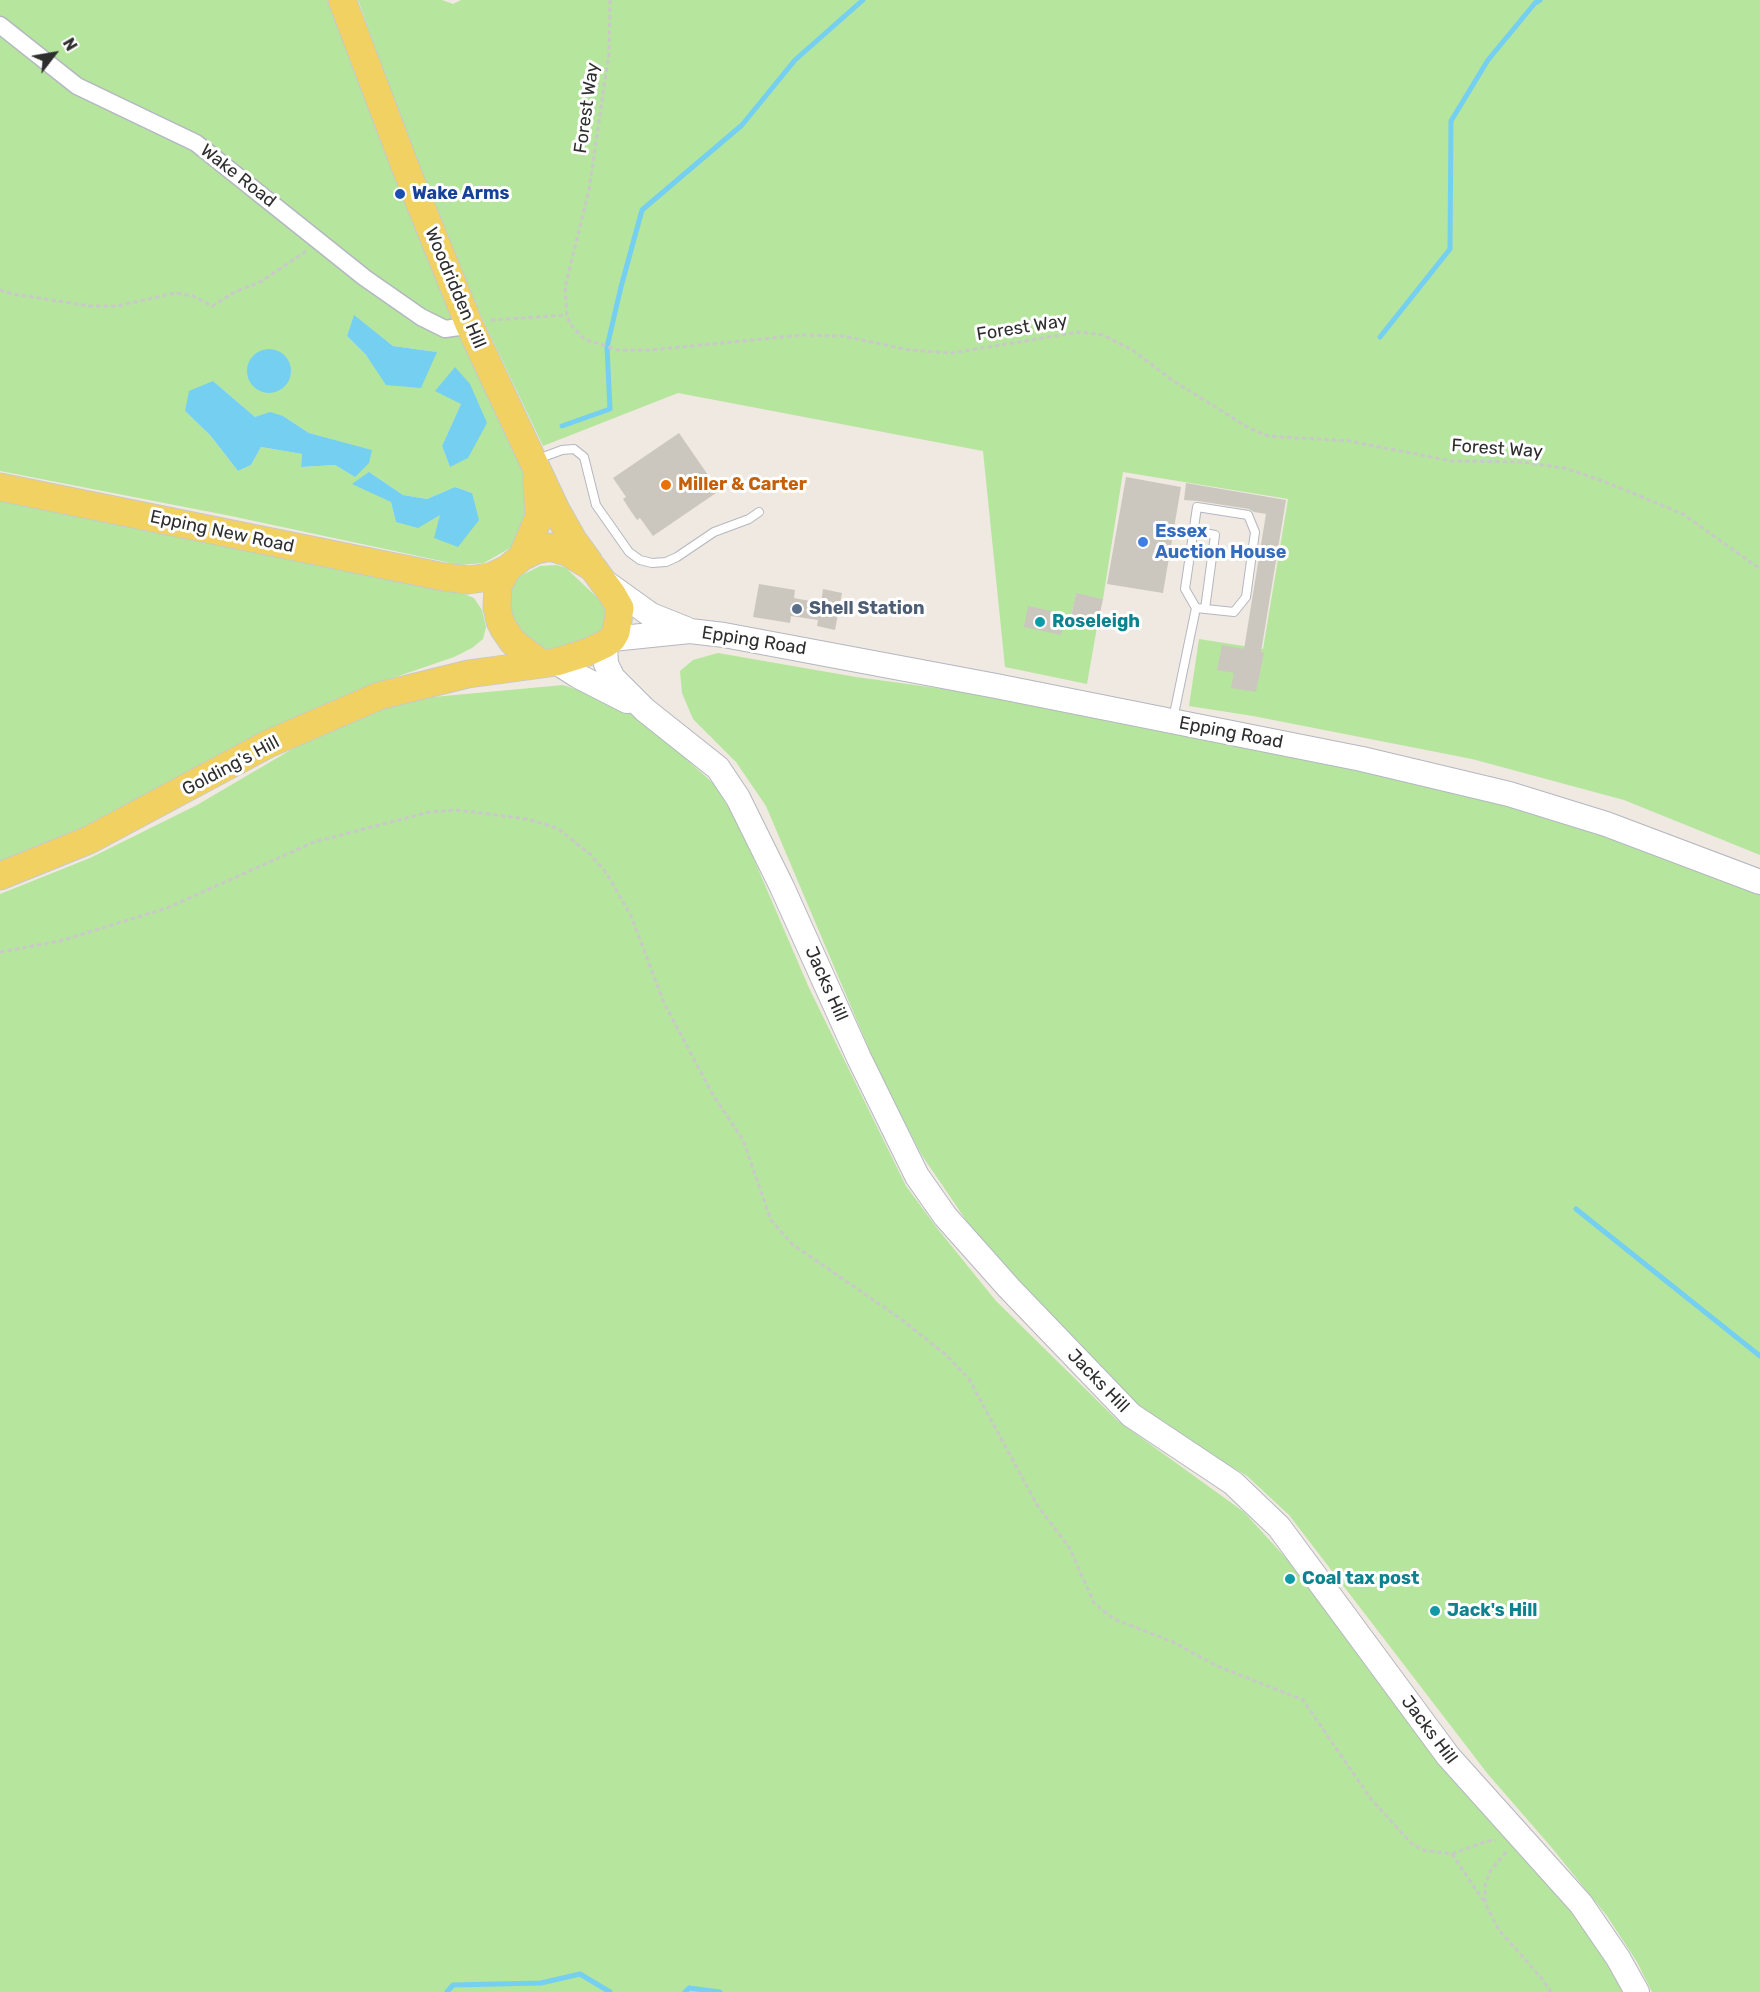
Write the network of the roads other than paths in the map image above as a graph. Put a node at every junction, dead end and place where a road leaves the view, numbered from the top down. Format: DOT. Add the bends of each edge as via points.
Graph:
graph roads {
  1 [pos="342,0"];
  2 [pos="0,25"];
  3 [pos="468,322"];
  4 [pos="534,466"];
  5 [pos="0,487"];
  6 [pos="759,512"];
  7 [pos="1194,531"];
  8 [pos="515,563"];
  9 [pos="598,574"];
  10 [pos="444,578"];
  11 [pos="1200,608"];
  12 [pos="498,614"];
  13 [pos="690,631"];
  14 [pos="609,642"];
  15 [pos="549,663"];
  16 [pos="468,674"];
  17 [pos="645,710"];
  18 [pos="1173,722"];
  19 [pos="0,876"];
  20 [pos="1760,882"];
  21 [pos="1637,1992"];
  1 -- 3 [label="main road, Woodridden Hill"];
  2 -- 3 [label="street, Wake Road" via="77,86 196,143 365,278 432,324 445,329"];
  3 -- 4 [label="main road, Woodridden Hill"];
  4 -- 6 [label="lane" via="562,450 574,449 584,457 596,505 628,552 652,563 677,557 708,535"];
  4 -- 8 [label="main road, Woodridden Hill" via="538,517"];
  4 -- 9 [label="main road, Woodridden Hill" via="567,530"];
  5 -- 10 [label="main road, Epping New Road"];
  7 -- 11 [label="lane" via="1185,589"];
  7 -- 11 [label="lane" via="1215,535"];
  7 -- 11 [label="lane" via="1197,507 1248,515 1255,532 1246,597 1234,612"];
  8 -- 9 [label="main road" via="536,550 550,547 567,552"];
  8 -- 10 [label="main road, Epping New Road" via="490,578"];
  8 -- 12 [label="main road" via="498,586"];
  9 -- 13 [label="main road, Epping Road" via="651,615"];
  9 -- 14 [label="main road" via="620,608 616,632"];
  10 -- 12 [label="main road, Epping New Road" via="484,594"];
  11 -- 18 [label="lane"];
  12 -- 15 [label="main road" via="513,642"];
  12 -- 16 [label="main road" via="498,639"];
  13 -- 14 [label="main road, Epping Road"];
  13 -- 18 [label="main road, Epping Road" via="800,648"];
  14 -- 15 [label="main road"];
  14 -- 17 [label="main road" via="606,664 613,678"];
  15 -- 16 [label="main road, Golding's Hill"];
  15 -- 17 [label="main road"];
  16 -- 19 [label="main road, Golding's Hill" via="379,696 268,744 89,840"];
  17 -- 21 [label="main road, Jacks Hill" via="718,768 738,798 917,1176 945,1216 1008,1288 1131,1415 1233,1483 1279,1527 1448,1756 1581,1904"];
  18 -- 20 [label="main road, Epping Road" via="1362,759 1509,794"];
}
